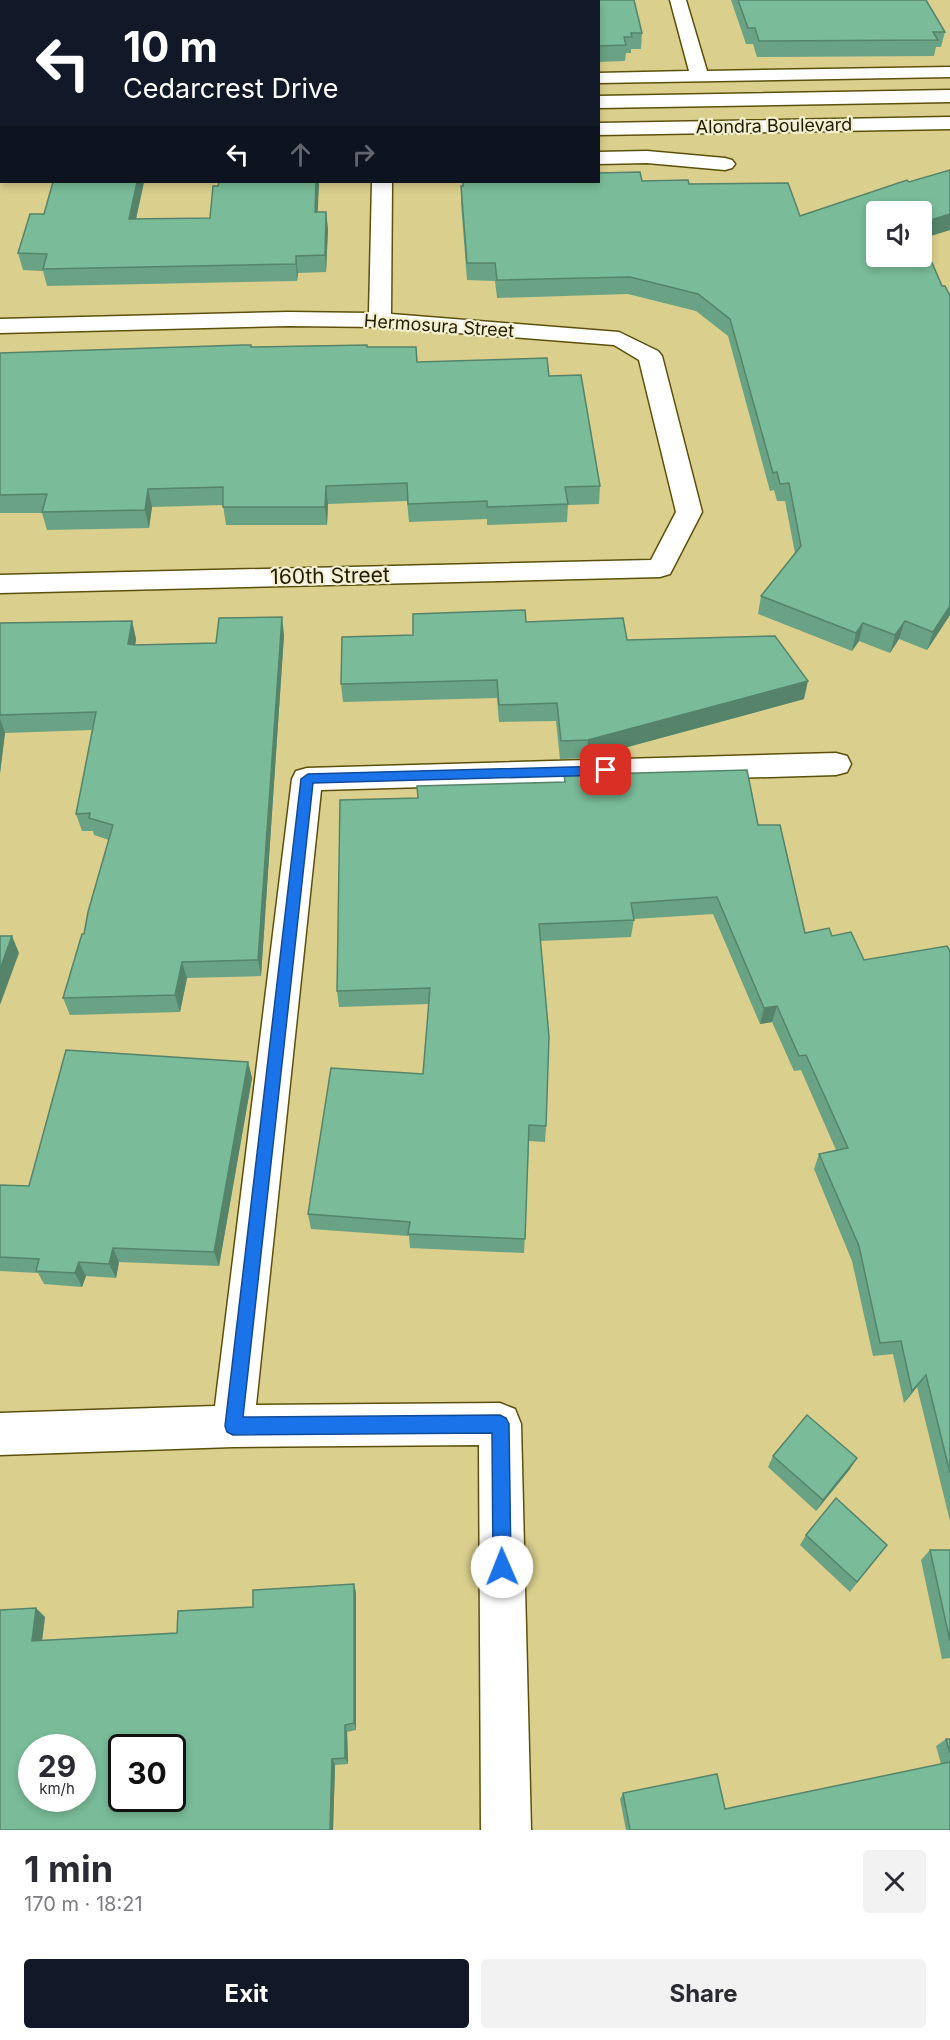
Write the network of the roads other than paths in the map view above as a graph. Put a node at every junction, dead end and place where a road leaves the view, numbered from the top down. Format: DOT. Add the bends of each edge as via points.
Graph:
graph roads {
  1 [pos="678,0"];
  2 [pos="950,72"];
  3 [pos="700,77"];
  4 [pos="600,78"];
  5 [pos="950,96"];
  6 [pos="600,102"];
  7 [pos="950,123"];
  8 [pos="600,129"];
  9 [pos="600,158"];
  10 [pos="725,164"];
  11 [pos="382,183"];
  12 [pos="380,321"];
  13 [pos="0,326"];
  14 [pos="660,568"];
  15 [pos="0,584"];
  16 [pos="836,764"];
  17 [pos="233,1426"];
  18 [pos="0,1434"];
  19 [pos="506,1830"];
  1 -- 3 [label="street"];
  2 -- 3 [label="street"];
  3 -- 4 [label="street"];
  5 -- 6 [label="street, Alondra Boulevard"];
  7 -- 8 [label="street, Alondra Boulevard"];
  9 -- 10 [label="street, Alondra Boulevard" via="647,157"];
  11 -- 12 [label="street"];
  12 -- 13 [label="street, Hermosura Street"];
  12 -- 14 [label="street, Hermosura Street" via="620,339 650,356 689,512"];
  14 -- 15 [label="street, 160th Street"];
  16 -- 17 [label="street" via="308,779"];
  17 -- 18 [label="street"];
  17 -- 19 [label="street" via="500,1424"];
}
